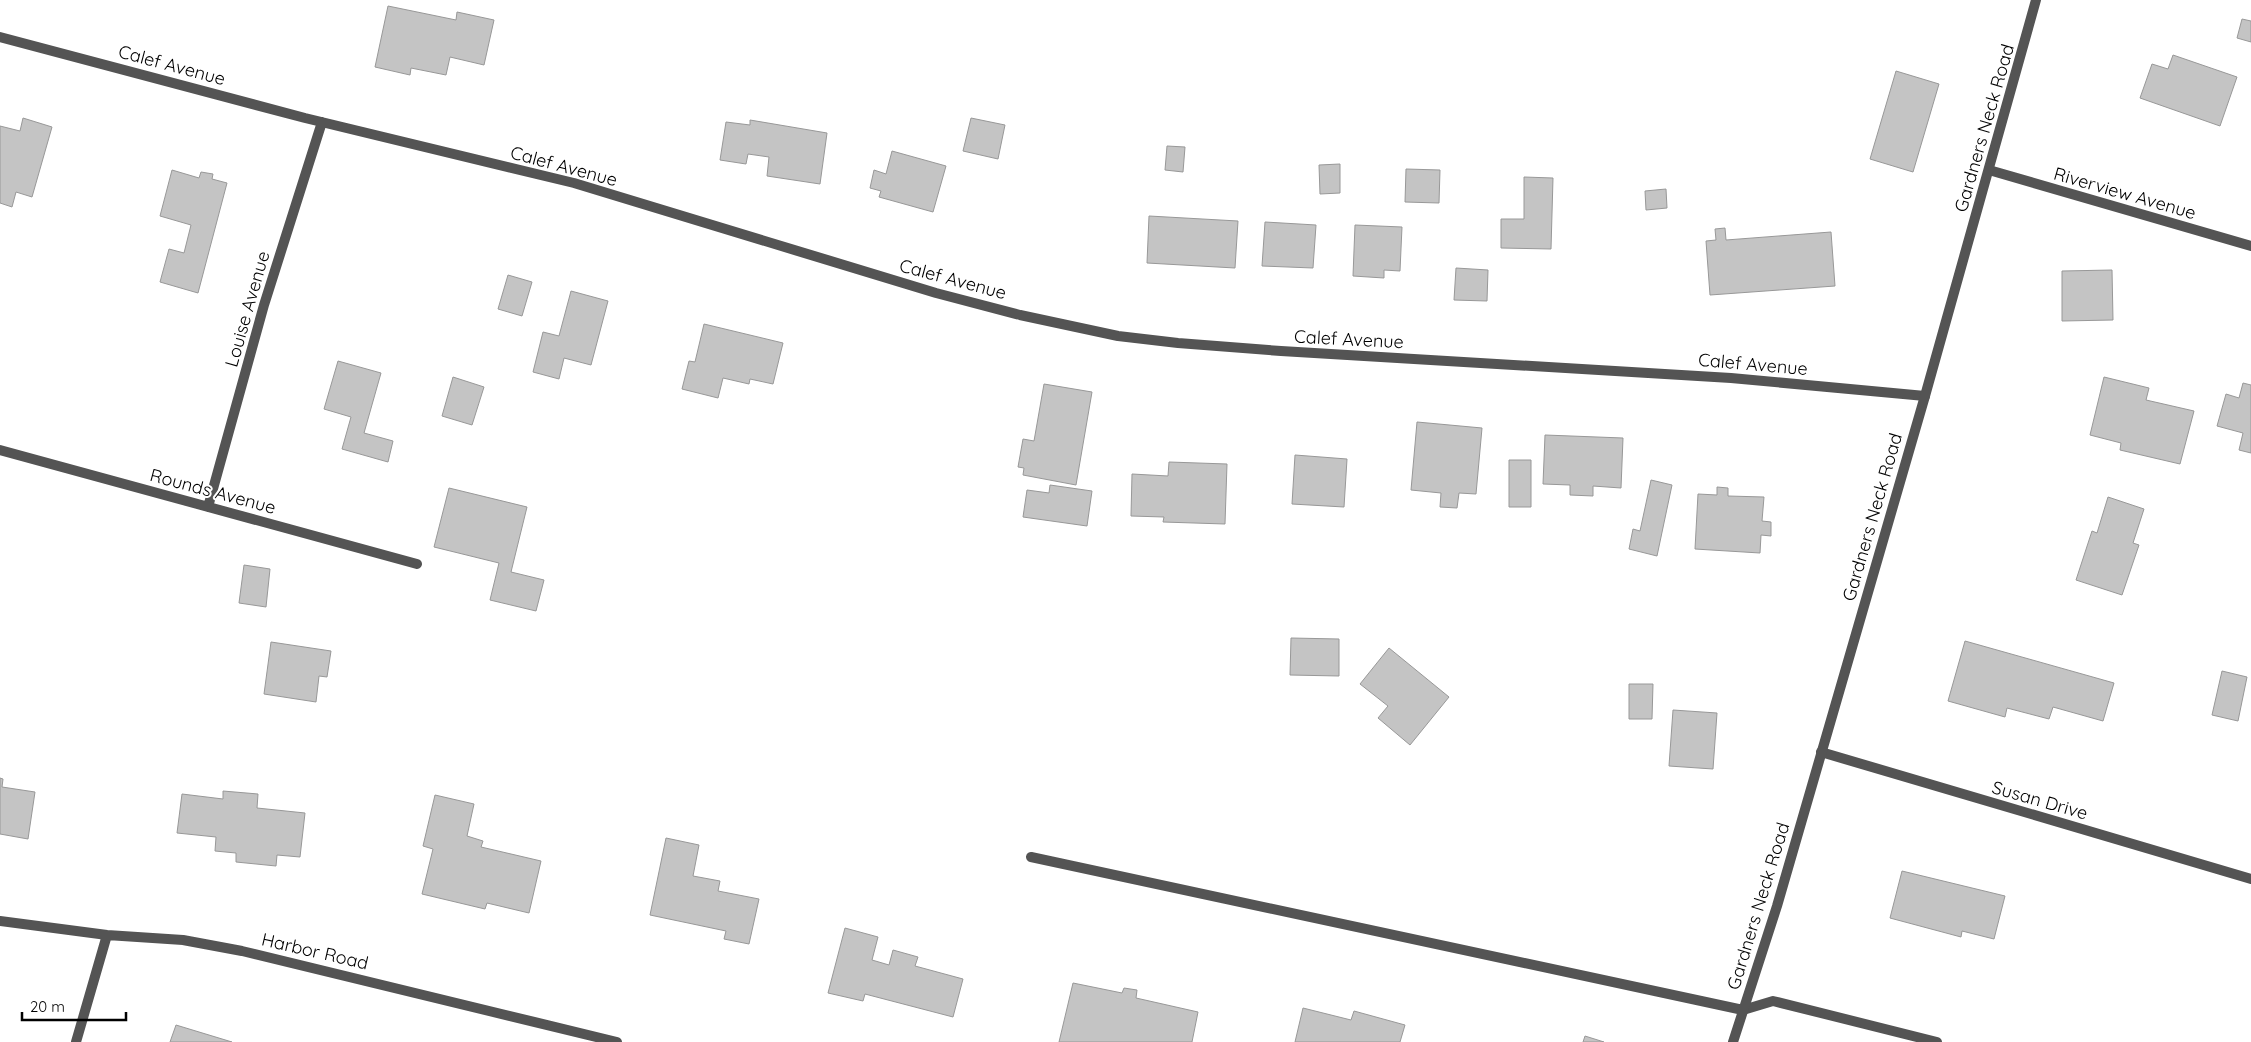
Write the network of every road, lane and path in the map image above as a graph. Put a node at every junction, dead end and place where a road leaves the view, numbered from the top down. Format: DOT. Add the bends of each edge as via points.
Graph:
graph roads {
  1 [pos="2036,0"];
  2 [pos="0,38"];
  3 [pos="322,122"];
  4 [pos="1989,170"];
  5 [pos="2251,246"];
  6 [pos="1925,396"];
  7 [pos="0,450"];
  8 [pos="208,507"];
  9 [pos="417,564"];
  10 [pos="1821,752"];
  11 [pos="1031,857"];
  12 [pos="2251,879"];
  13 [pos="0,921"];
  14 [pos="107,934"];
  15 [pos="1743,1010"];
  16 [pos="76,1042"];
  17 [pos="617,1042"];
  18 [pos="1733,1042"];
  19 [pos="1937,1042"];
  1 -- 4 [label="street, Gardners Neck Road"];
  2 -- 3 [label="street, Calef Avenue"];
  3 -- 6 [label="street, Calef Avenue" via="574,183 936,293 1118,336 1280,352 1731,378"];
  3 -- 8 [label="street, Louise Avenue" via="264,305"];
  4 -- 5 [label="street, Riverview Avenue"];
  4 -- 6 [label="street, Gardners Neck Road"];
  6 -- 10 [label="street, Gardners Neck Road"];
  7 -- 8 [label="street, Rounds Avenue"];
  8 -- 9 [label="street, Rounds Avenue"];
  10 -- 12 [label="street, Susan Drive"];
  10 -- 15 [label="street, Gardners Neck Road"];
  11 -- 15 [label="street"];
  13 -- 14 [label="street, Harbor Road"];
  14 -- 16 [label="street"];
  14 -- 17 [label="street, Harbor Road" via="183,940 242,951"];
  15 -- 18 [label="street, Gardners Neck Road"];
  15 -- 19 [label="street" via="1773,1001"];
}
